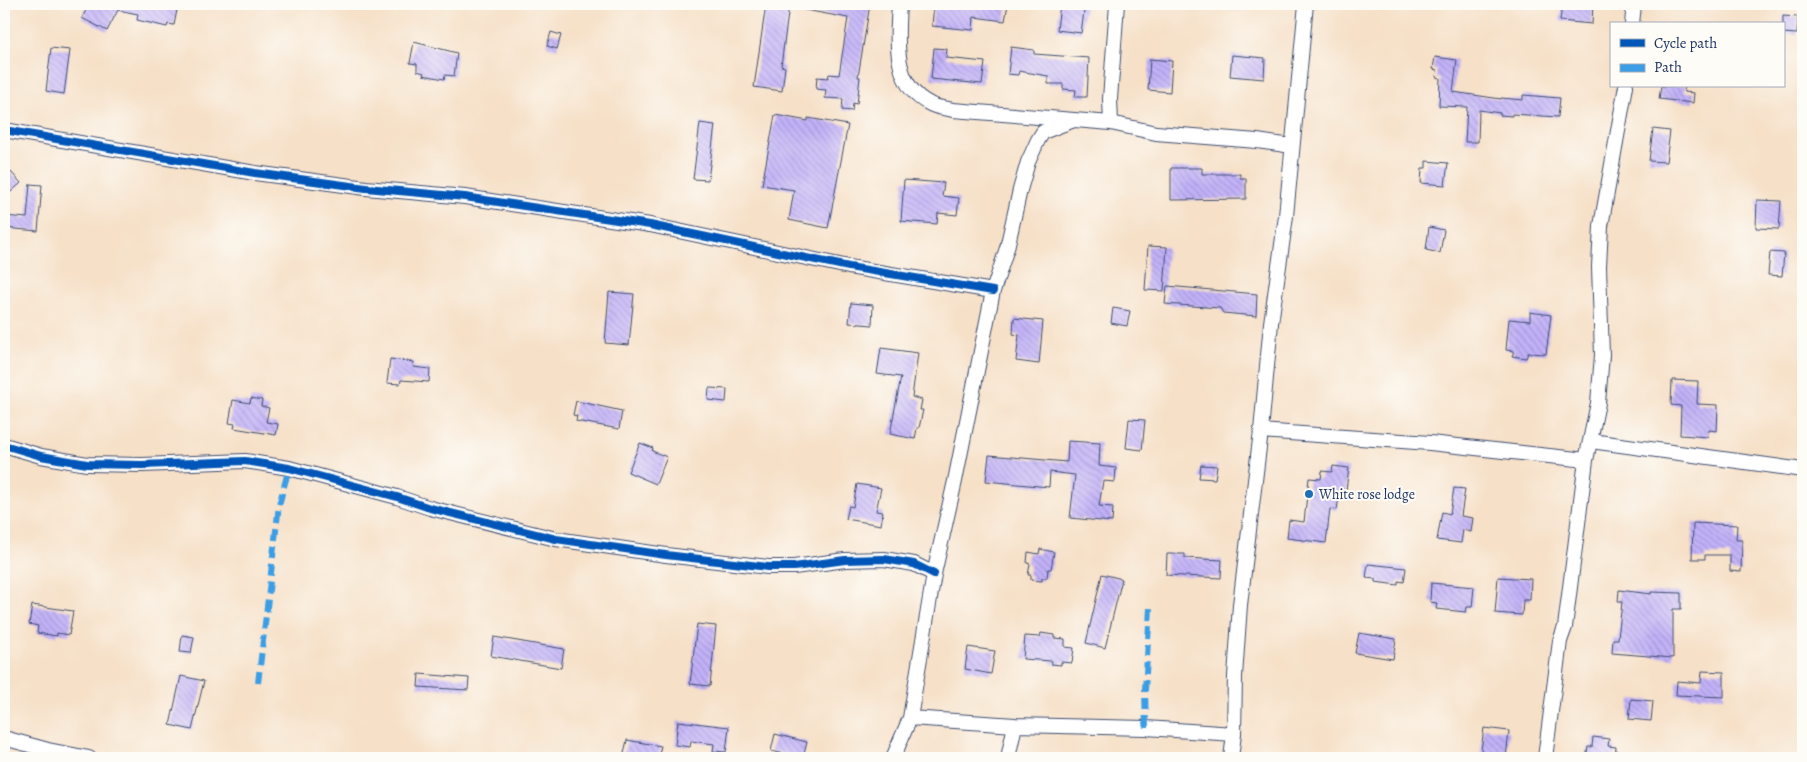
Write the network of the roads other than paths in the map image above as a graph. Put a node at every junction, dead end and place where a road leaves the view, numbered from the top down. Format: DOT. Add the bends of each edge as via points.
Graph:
graph roads {
  1 [pos="899,4"];
  2 [pos="1117,4"];
  3 [pos="1306,4"];
  4 [pos="1634,4"];
  5 [pos="1632,22"];
  6 [pos="1626,88"];
  7 [pos="1074,120"];
  8 [pos="1111,123"];
  9 [pos="4,130"];
  10 [pos="1292,146"];
  11 [pos="993,291"];
  12 [pos="1262,431"];
  13 [pos="1591,442"];
  14 [pos="4,445"];
  15 [pos="1586,460"];
  16 [pos="1803,470"];
  17 [pos="934,574"];
  18 [pos="910,718"];
  19 [pos="1015,725"];
  20 [pos="1234,734"];
  21 [pos="4,738"];
  22 [pos="89,758"];
  23 [pos="893,758"];
  24 [pos="1008,758"];
  25 [pos="1231,758"];
  26 [pos="1545,758"];
  1 -- 7 [label="street" via="899,64 914,93 931,104 953,110"];
  2 -- 8 [label="street"];
  3 -- 10 [label="street"];
  4 -- 5 [label="street"];
  6 -- 13 [label="street" via="1601,226 1602,355"];
  7 -- 8 [label="street"];
  7 -- 11 [label="street" via="1043,132 1038,140 1028,162"];
  8 -- 10 [label="street" via="1156,133"];
  9 -- 11 [label="street" via="255,173 366,188 465,196 650,224 849,267"];
  10 -- 12 [label="street"];
  11 -- 17 [label="street"];
  12 -- 15 [label="street" via="1430,443"];
  12 -- 20 [label="street" via="1240,605"];
  13 -- 15 [label="street"];
  13 -- 16 [label="street"];
  14 -- 17 [label="street" via="40,456 86,464 245,461 289,468 556,539 666,555 768,567 884,559 914,564"];
  15 -- 26 [label="street"];
  17 -- 18 [label="street"];
  18 -- 19 [label="street"];
  18 -- 23 [label="street"];
  19 -- 20 [label="street"];
  19 -- 24 [label="street"];
  20 -- 25 [label="street"];
  21 -- 22 [label="street"];
}
